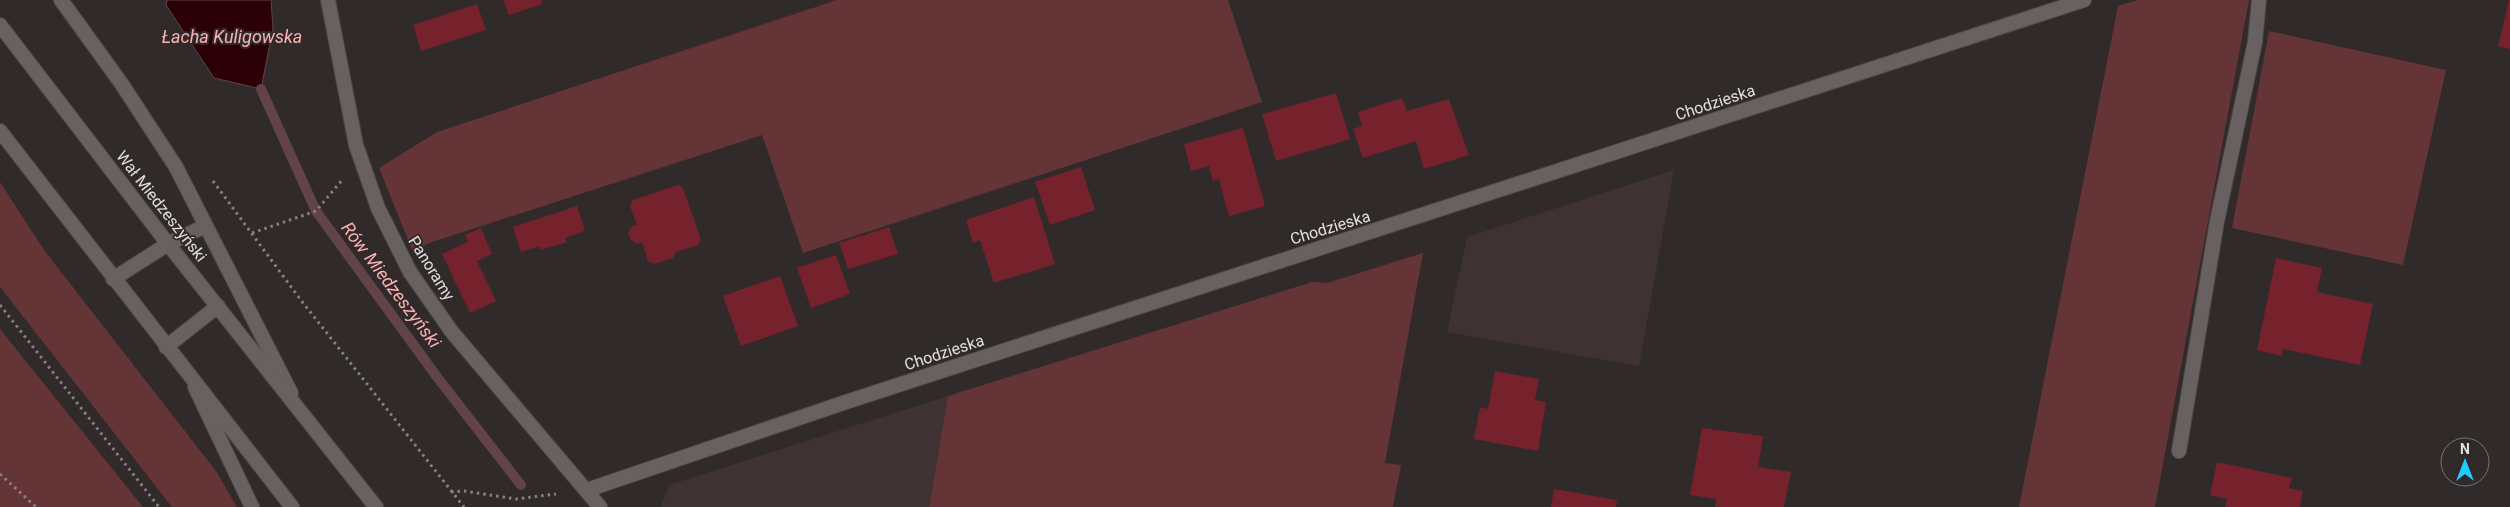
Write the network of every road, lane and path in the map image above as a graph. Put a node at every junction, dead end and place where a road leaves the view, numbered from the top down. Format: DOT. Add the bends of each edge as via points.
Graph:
graph roads {
  1 [pos="61,0"];
  2 [pos="328,0"];
  3 [pos="2084,0"];
  4 [pos="2259,0"];
  5 [pos="0,25"];
  6 [pos="0,131"];
  7 [pos="361,159"];
  8 [pos="210,177"];
  9 [pos="205,226"];
  10 [pos="251,233"];
  11 [pos="168,244"];
  12 [pos="113,279"];
  13 [pos="0,305"];
  14 [pos="218,306"];
  15 [pos="166,347"];
  16 [pos="191,379"];
  17 [pos="298,407"];
  18 [pos="2179,451"];
  19 [pos="0,474"];
  20 [pos="587,490"];
  21 [pos="451,492"];
  22 [pos="36,507"];
  23 [pos="159,507"];
  24 [pos="252,507"];
  25 [pos="292,507"];
  26 [pos="376,507"];
  27 [pos="464,507"];
  28 [pos="600,507"];
  1 -- 9 [label="street, Wał Miedzeszyński" via="176,167"];
  2 -- 7 [label="street, Panoramy"];
  3 -- 20 [label="street, Chodzieska" via="849,401"];
  4 -- 18 [label="street" via="2255,42 2217,221"];
  5 -- 11 [label="street, Wał Miedzeszyński"];
  6 -- 12 [label="street"];
  7 -- 10 [label="path" via="316,211"];
  7 -- 20 [label="street, Panoramy" via="378,208 410,272 452,332"];
  8 -- 10 [label="path"];
  9 -- 11 [label="street"];
  9 -- 17 [label="street, Wał Miedzeszyński"];
  10 -- 21 [label="path"];
  11 -- 12 [label="street"];
  11 -- 14 [label="street, Wał Miedzeszyński"];
  12 -- 15 [label="street"];
  13 -- 23 [label="path"];
  14 -- 15 [label="street"];
  14 -- 17 [label="street, Wał Miedzeszyński"];
  15 -- 16 [label="street"];
  16 -- 24 [label="street"];
  16 -- 25 [label="street"];
  17 -- 26 [label="street, Wał Miedzeszyński"];
  19 -- 22 [label="path"];
  20 -- 21 [label="path" via="516,499"];
  20 -- 28 [label="street, Panoramy"];
  21 -- 27 [label="path"];
}
